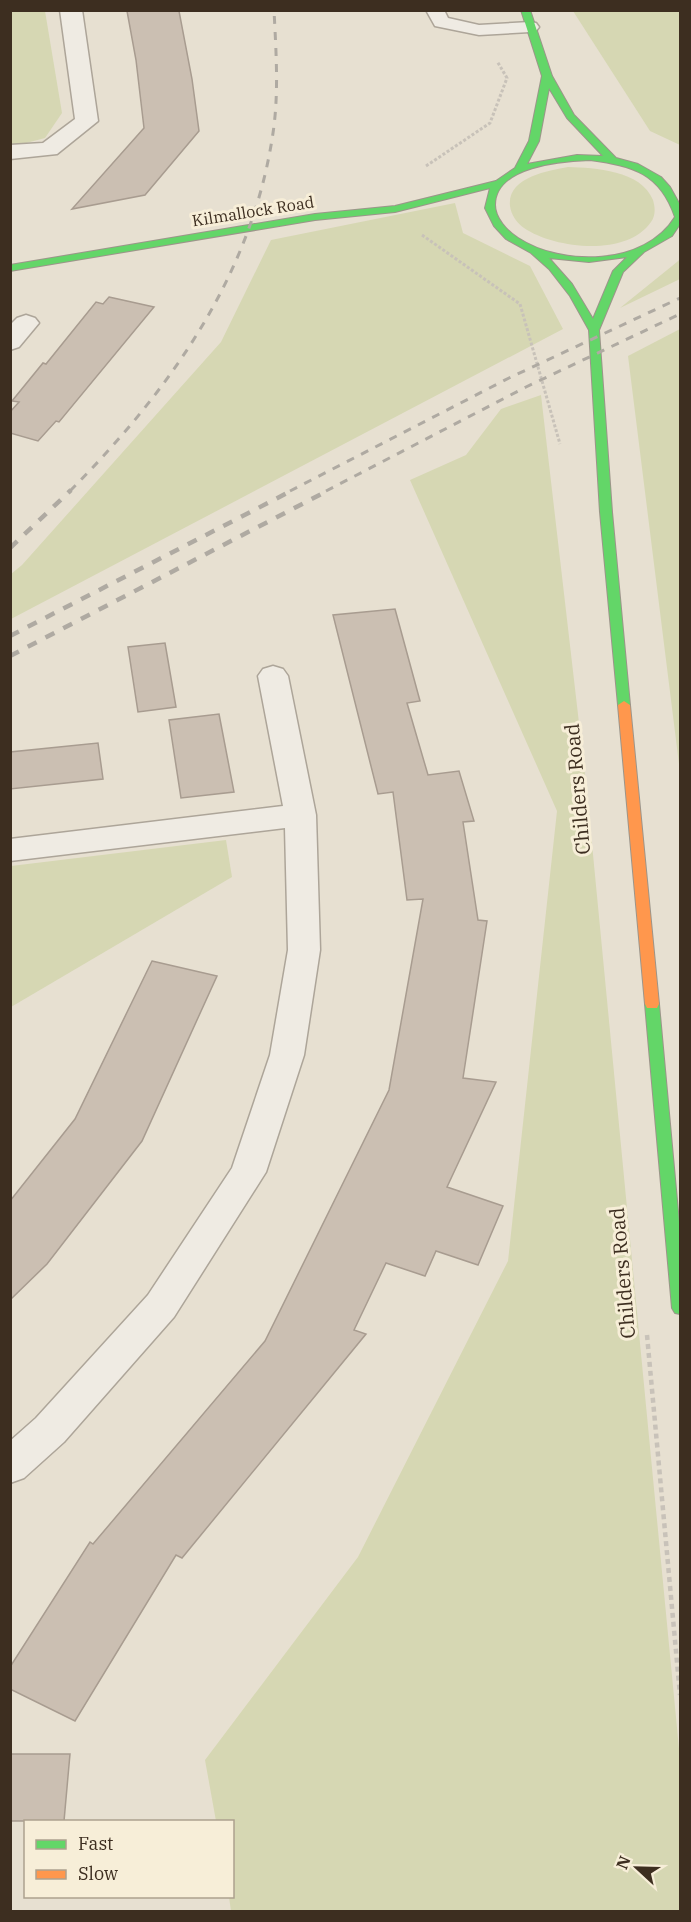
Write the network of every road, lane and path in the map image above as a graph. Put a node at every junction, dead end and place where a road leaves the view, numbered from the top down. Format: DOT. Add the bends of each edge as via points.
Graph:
graph roads {
  1 [pos="71,10"];
  2 [pos="435,10"];
  3 [pos="528,19"];
  4 [pos="479,30"];
  5 [pos="547,76"];
  6 [pos="10,152"];
  7 [pos="612,160"];
  8 [pos="520,168"];
  9 [pos="499,183"];
  10 [pos="395,209"];
  11 [pos="676,229"];
  12 [pos="533,249"];
  13 [pos="639,252"];
  14 [pos="10,268"];
  15 [pos="594,330"];
  16 [pos="561,449"];
  17 [pos="273,676"];
  18 [pos="300,815"];
  19 [pos="10,850"];
  20 [pos="681,1308"];
  21 [pos="646,1327"];
  22 [pos="10,1466"];
  23 [pos="681,1695"];
  1 -- 6 [label="street" via="87,121 49,148"];
  2 -- 4 [label="lane" via="441,22"];
  3 -- 4 [label="lane"];
  3 -- 5 [label="main road"];
  4 -- 10 [label="path" via="507,78 490,123 394,187"];
  5 -- 7 [label="main road" via="570,116"];
  5 -- 8 [label="main road" via="534,141"];
  7 -- 8 [label="main road" via="555,159"];
  7 -- 11 [label="main road" via="664,178 678,203 680,217"];
  8 -- 9 [label="main road"];
  9 -- 10 [label="main road, Kilmallock Road"];
  9 -- 12 [label="main road" via="489,200 491,214 501,229"];
  10 -- 14 [label="main road, Kilmallock Road" via="315,217"];
  10 -- 16 [label="path" via="416,231 520,303"];
  11 -- 13 [label="main road"];
  12 -- 13 [label="main road" via="576,258 611,258"];
  12 -- 15 [label="main road" via="557,269"];
  13 -- 15 [label="main road" via="618,271"];
  15 -- 20 [label="main road" via="606,512"];
  17 -- 18 [label="street"];
  18 -- 19 [label="street"];
  18 -- 22 [label="street" via="304,950 287,1055 248,1172 161,1306 50,1430"];
  21 -- 23 [label="path, Childers Road"];
}
